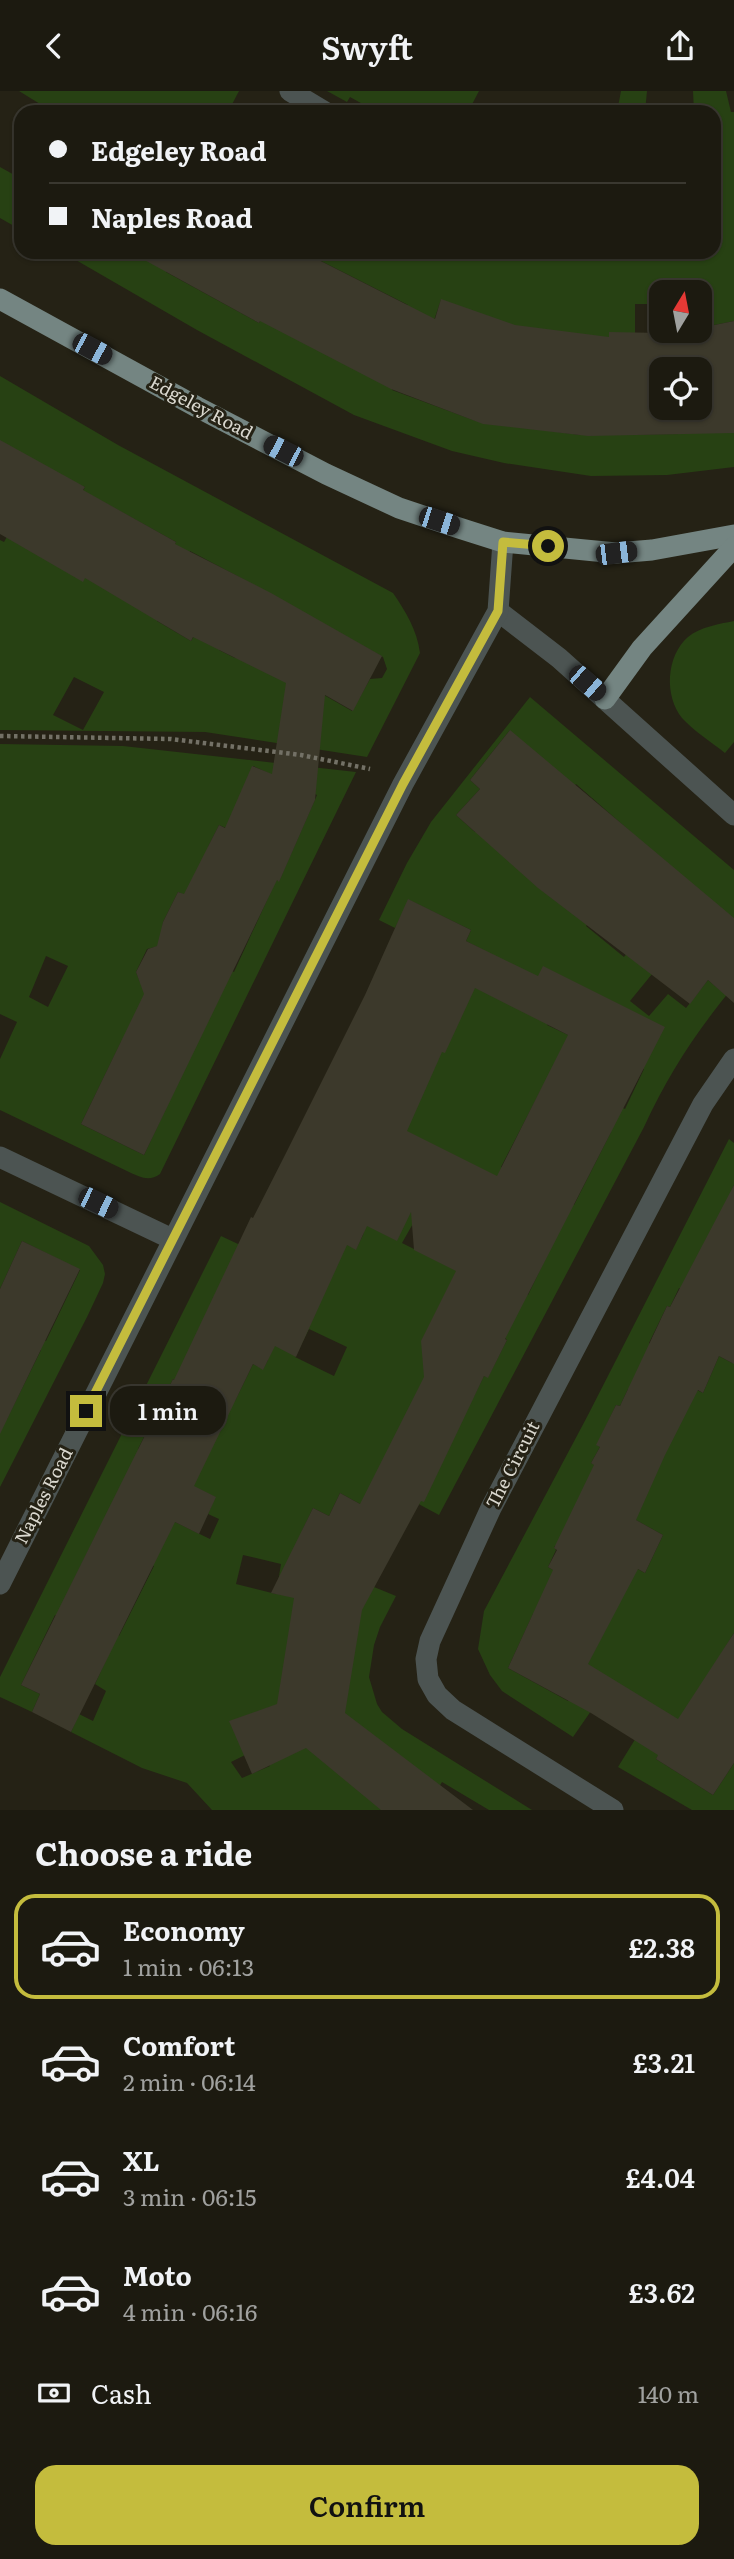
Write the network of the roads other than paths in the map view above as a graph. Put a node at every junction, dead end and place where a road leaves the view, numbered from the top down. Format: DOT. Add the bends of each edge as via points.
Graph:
graph roads {
  1 [pos="290,91"];
  2 [pos="313,105"];
  3 [pos="0,299"];
  4 [pos="734,535"];
  5 [pos="503,542"];
  6 [pos="734,547"];
  7 [pos="498,611"];
  8 [pos="605,699"];
  9 [pos="734,815"];
  10 [pos="734,1059"];
  11 [pos="0,1157"];
  12 [pos="172,1239"];
  13 [pos="0,1584"];
  14 [pos="613,1810"];
  1 -- 2 [label="street"];
  3 -- 5 [label="main road, Edgeley Road" via="326,474 398,508"];
  4 -- 5 [label="main road, Edgeley Road" via="616,553"];
  5 -- 7 [label="street, Naples Road"];
  6 -- 8 [label="main road" via="642,648"];
  7 -- 8 [label="street"];
  7 -- 12 [label="street, Naples Road" via="403,784"];
  8 -- 9 [label="street"];
  10 -- 14 [label="street, The Circuit" via="684,1138 491,1508 429,1641 426,1659 428,1679 453,1710"];
  11 -- 12 [label="street"];
  12 -- 13 [label="street, Naples Road"];
}
